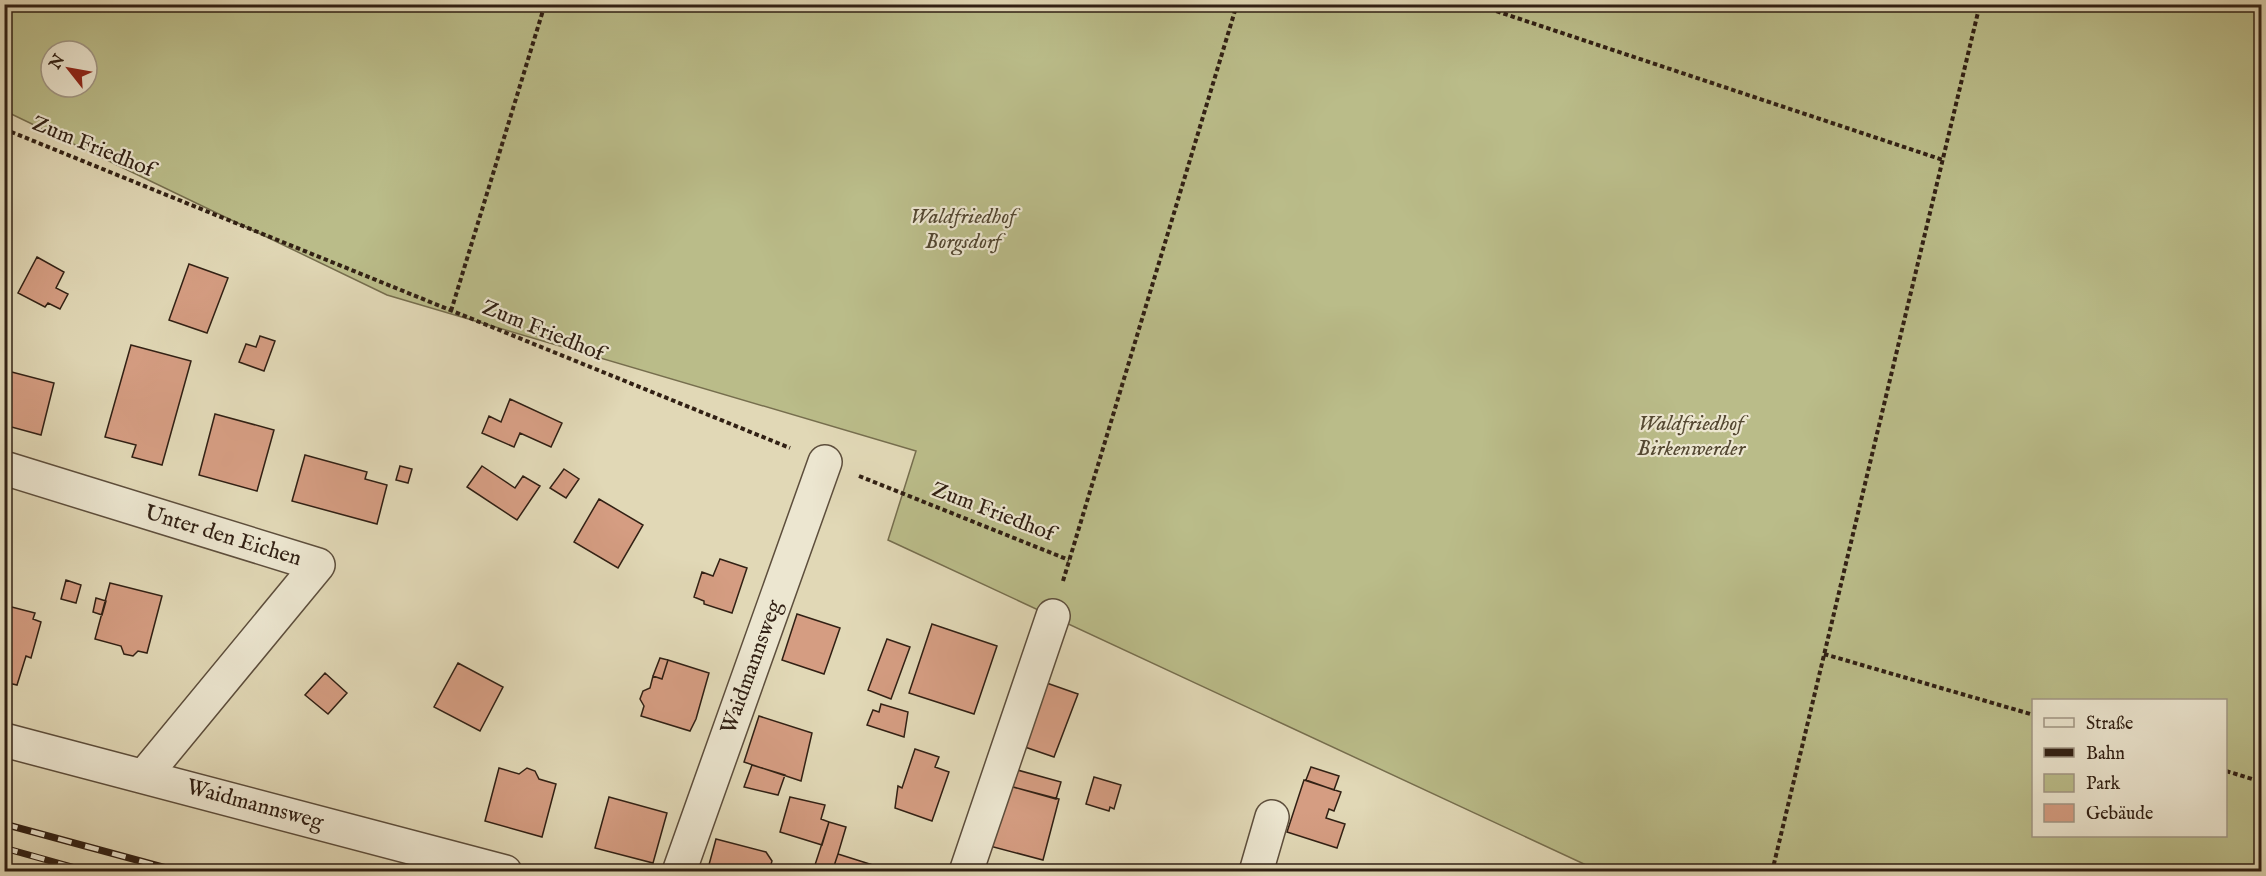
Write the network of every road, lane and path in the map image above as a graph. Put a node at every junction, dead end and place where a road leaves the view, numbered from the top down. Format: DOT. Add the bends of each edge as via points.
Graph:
graph roads {
  1 [pos="545,4"];
  2 [pos="1237,4"];
  3 [pos="1475,4"];
  4 [pos="1980,4"];
  5 [pos="4,129"];
  6 [pos="1943,160"];
  7 [pos="451,312"];
  8 [pos="825,462"];
  9 [pos="4,468"];
  10 [pos="1070,560"];
  11 [pos="1053,616"];
  12 [pos="1824,654"];
  13 [pos="2032,714"];
  14 [pos="4,740"];
  15 [pos="2227,771"];
  16 [pos="144,776"];
  17 [pos="2262,782"];
  18 [pos="1272,817"];
  19 [pos="505,872"];
  20 [pos="679,872"];
  21 [pos="966,872"];
  22 [pos="1256,872"];
  23 [pos="1772,872"];
  1 -- 7 [label="path"];
  2 -- 10 [label="path"];
  3 -- 6 [label="path"];
  4 -- 6 [label="path"];
  5 -- 7 [label="path, Zum Friedhof"];
  6 -- 12 [label="path"];
  7 -- 8 [label="path, Zum Friedhof"];
  8 -- 10 [label="path, Zum Friedhof"];
  8 -- 20 [label="street, Waidmannsweg"];
  9 -- 16 [label="street, Unter den Eichen" via="318,565"];
  10 -- 11 [label="path"];
  11 -- 21 [label="street"];
  12 -- 13 [label="path"];
  12 -- 23 [label="path"];
  14 -- 16 [label="street, Waidmannsweg"];
  15 -- 17 [label="path"];
  16 -- 19 [label="street, Waidmannsweg"];
  18 -- 22 [label="street"];
}
